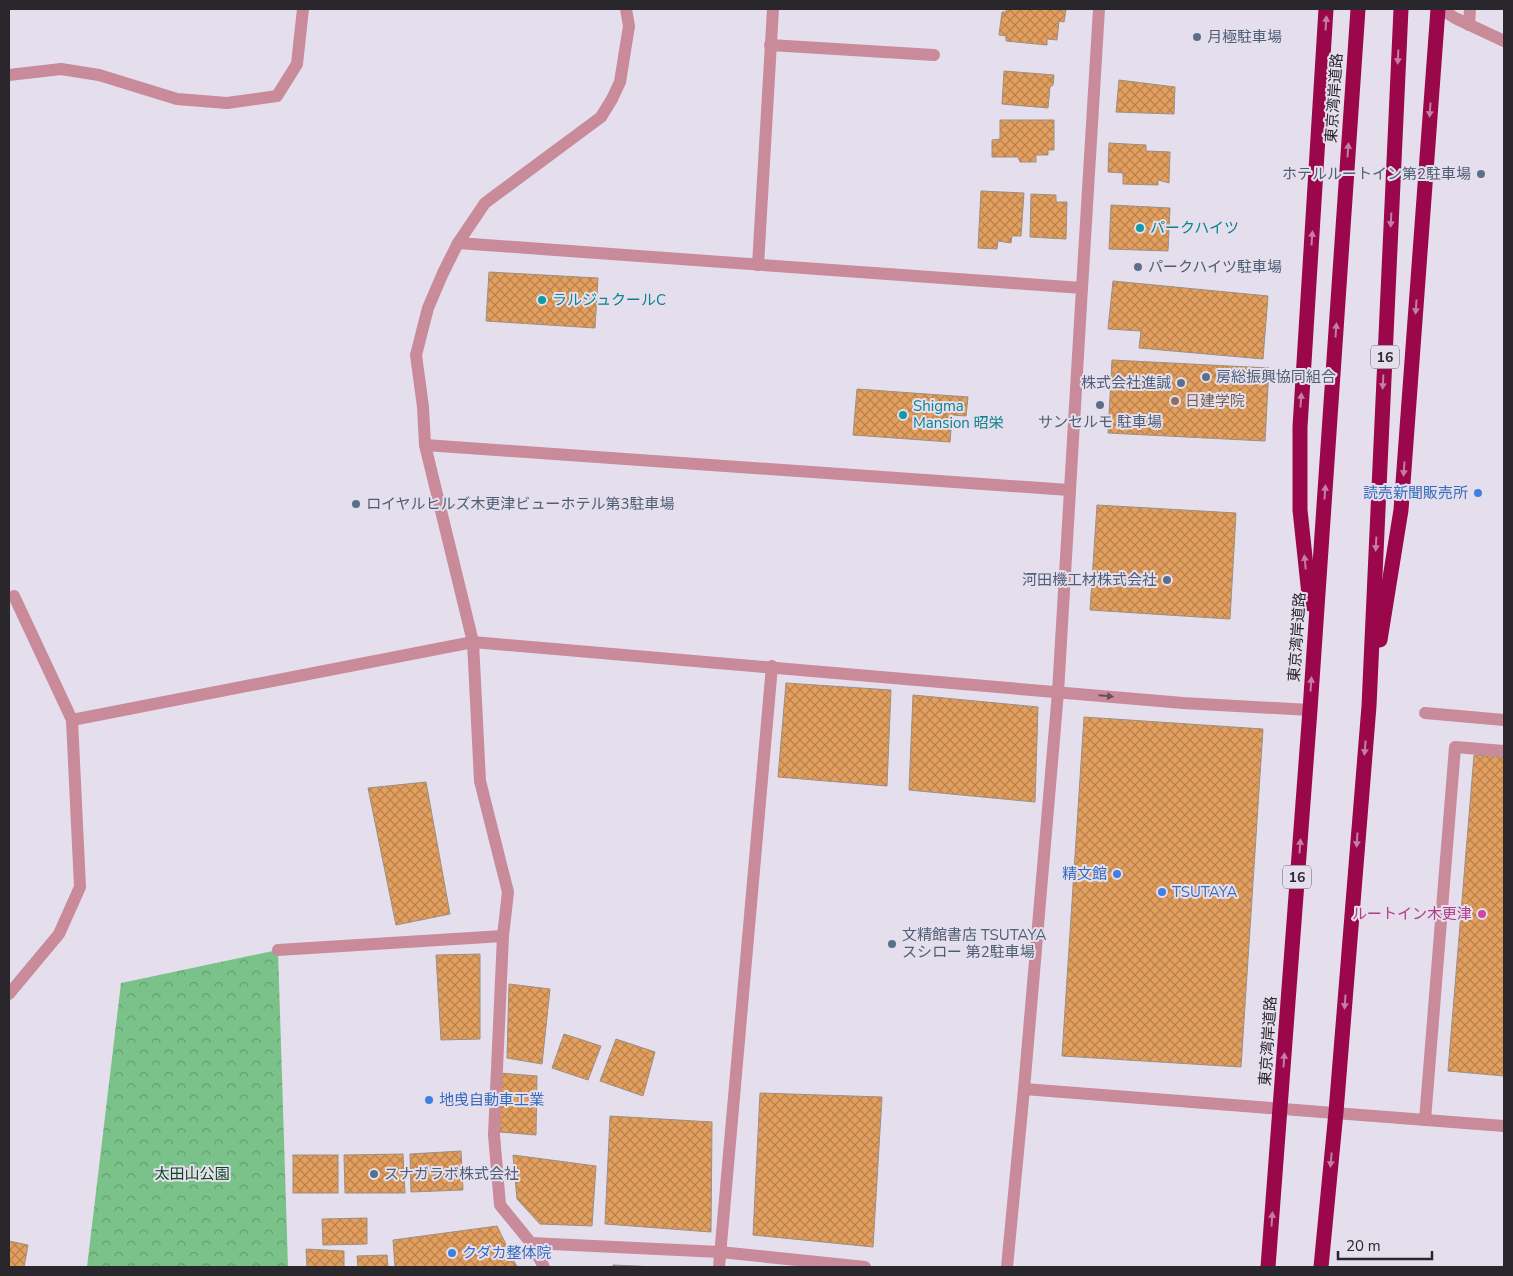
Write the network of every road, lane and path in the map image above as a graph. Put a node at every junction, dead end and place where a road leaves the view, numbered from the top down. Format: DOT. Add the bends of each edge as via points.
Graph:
graph roads {
  1 [pos="303,9"];
  2 [pos="626,9"];
  3 [pos="772,9"];
  4 [pos="1098,9"];
  5 [pos="1326,9"];
  6 [pos="1358,9"];
  7 [pos="1401,9"];
  8 [pos="1439,9"];
  9 [pos="1470,9"];
  10 [pos="1469,25"];
  11 [pos="1504,41"];
  12 [pos="770,45"];
  13 [pos="934,55"];
  14 [pos="9,75"];
  15 [pos="458,244"];
  16 [pos="758,265"];
  17 [pos="1082,288"];
  18 [pos="425,445"];
  19 [pos="1069,490"];
  20 [pos="14,596"];
  21 [pos="473,642"];
  22 [pos="1314,646"];
  23 [pos="772,666"];
  24 [pos="1058,692"];
  25 [pos="1369,706"];
  26 [pos="1310,710"];
  27 [pos="1424,713"];
  28 [pos="72,720"];
  29 [pos="1504,720"];
  30 [pos="1504,751"];
  31 [pos="502,936"];
  32 [pos="278,950"];
  33 [pos="9,994"];
  34 [pos="1024,1089"];
  35 [pos="1280,1109"];
  36 [pos="1336,1112"];
  37 [pos="1426,1120"];
  38 [pos="1504,1126"];
  39 [pos="531,1243"];
  40 [pos="720,1252"];
  41 [pos="544,1267"];
  42 [pos="719,1267"];
  43 [pos="865,1267"];
  44 [pos="1007,1267"];
  45 [pos="1268,1267"];
  46 [pos="1321,1267"];
  1 -- 14 [label="street" via="297,64 277,96 227,103 177,99 99,75 61,70"];
  2 -- 15 [label="street" via="630,26 620,82 601,117 485,202"];
  3 -- 12 [label="street"];
  4 -- 17 [label="street"];
  22 -- 5 [label="highway, 16, one-way" via="1300,510 1300,427"];
  22 -- 6 [label="highway, 東京湾岸道路 / 16, one-way"];
  7 -- 25 [label="highway, 16, one-way"];
  8 -- 10 [label="street"];
  8 -- 25 [label="highway, 16, one-way" via="1402,510"];
  9 -- 10 [label="street"];
  10 -- 11 [label="street"];
  12 -- 13 [label="street"];
  12 -- 16 [label="street"];
  15 -- 16 [label="street"];
  15 -- 18 [label="street" via="428,308 416,355"];
  16 -- 17 [label="street"];
  17 -- 19 [label="street"];
  18 -- 19 [label="street"];
  18 -- 21 [label="street"];
  19 -- 24 [label="street"];
  20 -- 28 [label="street"];
  21 -- 23 [label="street"];
  21 -- 28 [label="street"];
  21 -- 31 [label="street" via="480,782 508,892"];
  26 -- 22 [label="highway, 東京湾岸道路 / 16, one-way"];
  23 -- 24 [label="street"];
  23 -- 40 [label="street"];
  24 -- 26 [label="street, one-way"];
  24 -- 34 [label="street"];
  25 -- 36 [label="highway, 16, one-way"];
  35 -- 26 [label="highway, 東京湾岸道路 / 16, one-way"];
  27 -- 29 [label="street"];
  28 -- 33 [label="street" via="80,888 59,934"];
  30 -- 37 [label="street" via="1455,747"];
  31 -- 32 [label="street"];
  31 -- 39 [label="street" via="494,1135 500,1205"];
  34 -- 35 [label="street"];
  34 -- 44 [label="street"];
  35 -- 36 [label="street"];
  45 -- 35 [label="highway, 東京湾岸道路 / 16, one-way"];
  36 -- 37 [label="street"];
  36 -- 46 [label="highway, 16, one-way"];
  37 -- 38 [label="street"];
  39 -- 40 [label="street"];
  39 -- 41 [label="street"];
  40 -- 42 [label="street"];
  40 -- 43 [label="street"];
}
